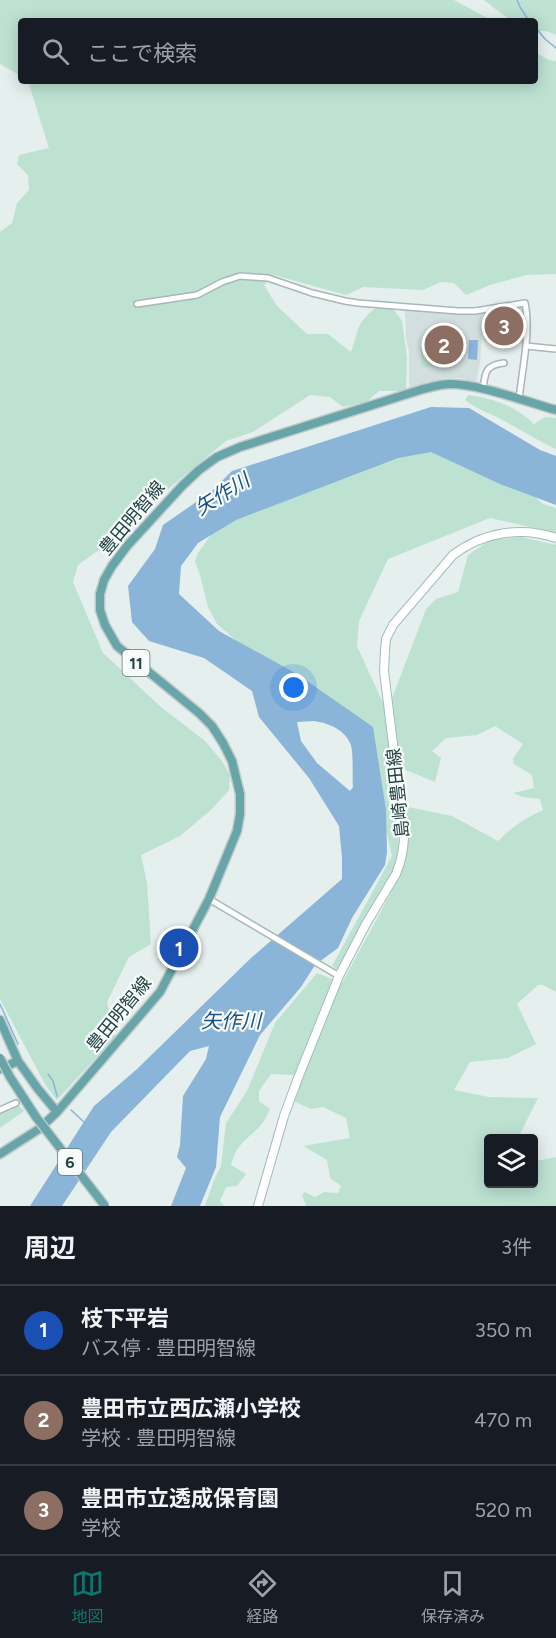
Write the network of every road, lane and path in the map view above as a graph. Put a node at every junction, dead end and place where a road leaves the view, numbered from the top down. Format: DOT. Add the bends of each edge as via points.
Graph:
graph roads {
  1 [pos="137,304"];
  2 [pos="525,346"];
  3 [pos="556,349"];
  4 [pos="504,363"];
  5 [pos="483,389"];
  6 [pos="519,399"];
  7 [pos="556,410"];
  8 [pos="556,538"];
  9 [pos="209,899"];
  10 [pos="337,974"];
  11 [pos="0,1020"];
  12 [pos="0,1058"];
  13 [pos="18,1061"];
  14 [pos="0,1069"];
  15 [pos="16,1103"];
  16 [pos="0,1110"];
  17 [pos="57,1112"];
  18 [pos="0,1154"];
  19 [pos="105,1206"];
  20 [pos="258,1206"];
  1 -- 2 [label="street" via="197,295 240,276 268,278 358,303 458,311 525,303"];
  2 -- 3 [label="street"];
  2 -- 6 [label="street"];
  4 -- 5 [label="street" via="488,368"];
  5 -- 6 [label="main road, 豊田明智線 / 11"];
  5 -- 9 [label="main road, 豊田明智線 / 11" via="449,384 423,389 217,457 190,477 154,516 104,580 100,610 117,646 199,713 219,735 232,761 240,794 239,824"];
  6 -- 7 [label="main road, 豊田明智線 / 11"];
  8 -- 10 [label="main road, 島崎豊田線" via="511,532 476,541 453,555 393,625 386,639 384,670 404,846 396,874"];
  9 -- 10 [label="street"];
  9 -- 17 [label="main road, 豊田明智線 / 11" via="160,992"];
  10 -- 20 [label="main road, 島崎豊田線" via="291,1097"];
  11 -- 13 [label="main road"];
  12 -- 19 [label="main road, 6, bridge" via="36,1117"];
  13 -- 14 [label="main road"];
  13 -- 17 [label="main road"];
  15 -- 16 [label="street"];
  17 -- 18 [label="main road, 豊田明智線 / 11" via="39,1129"];
}
